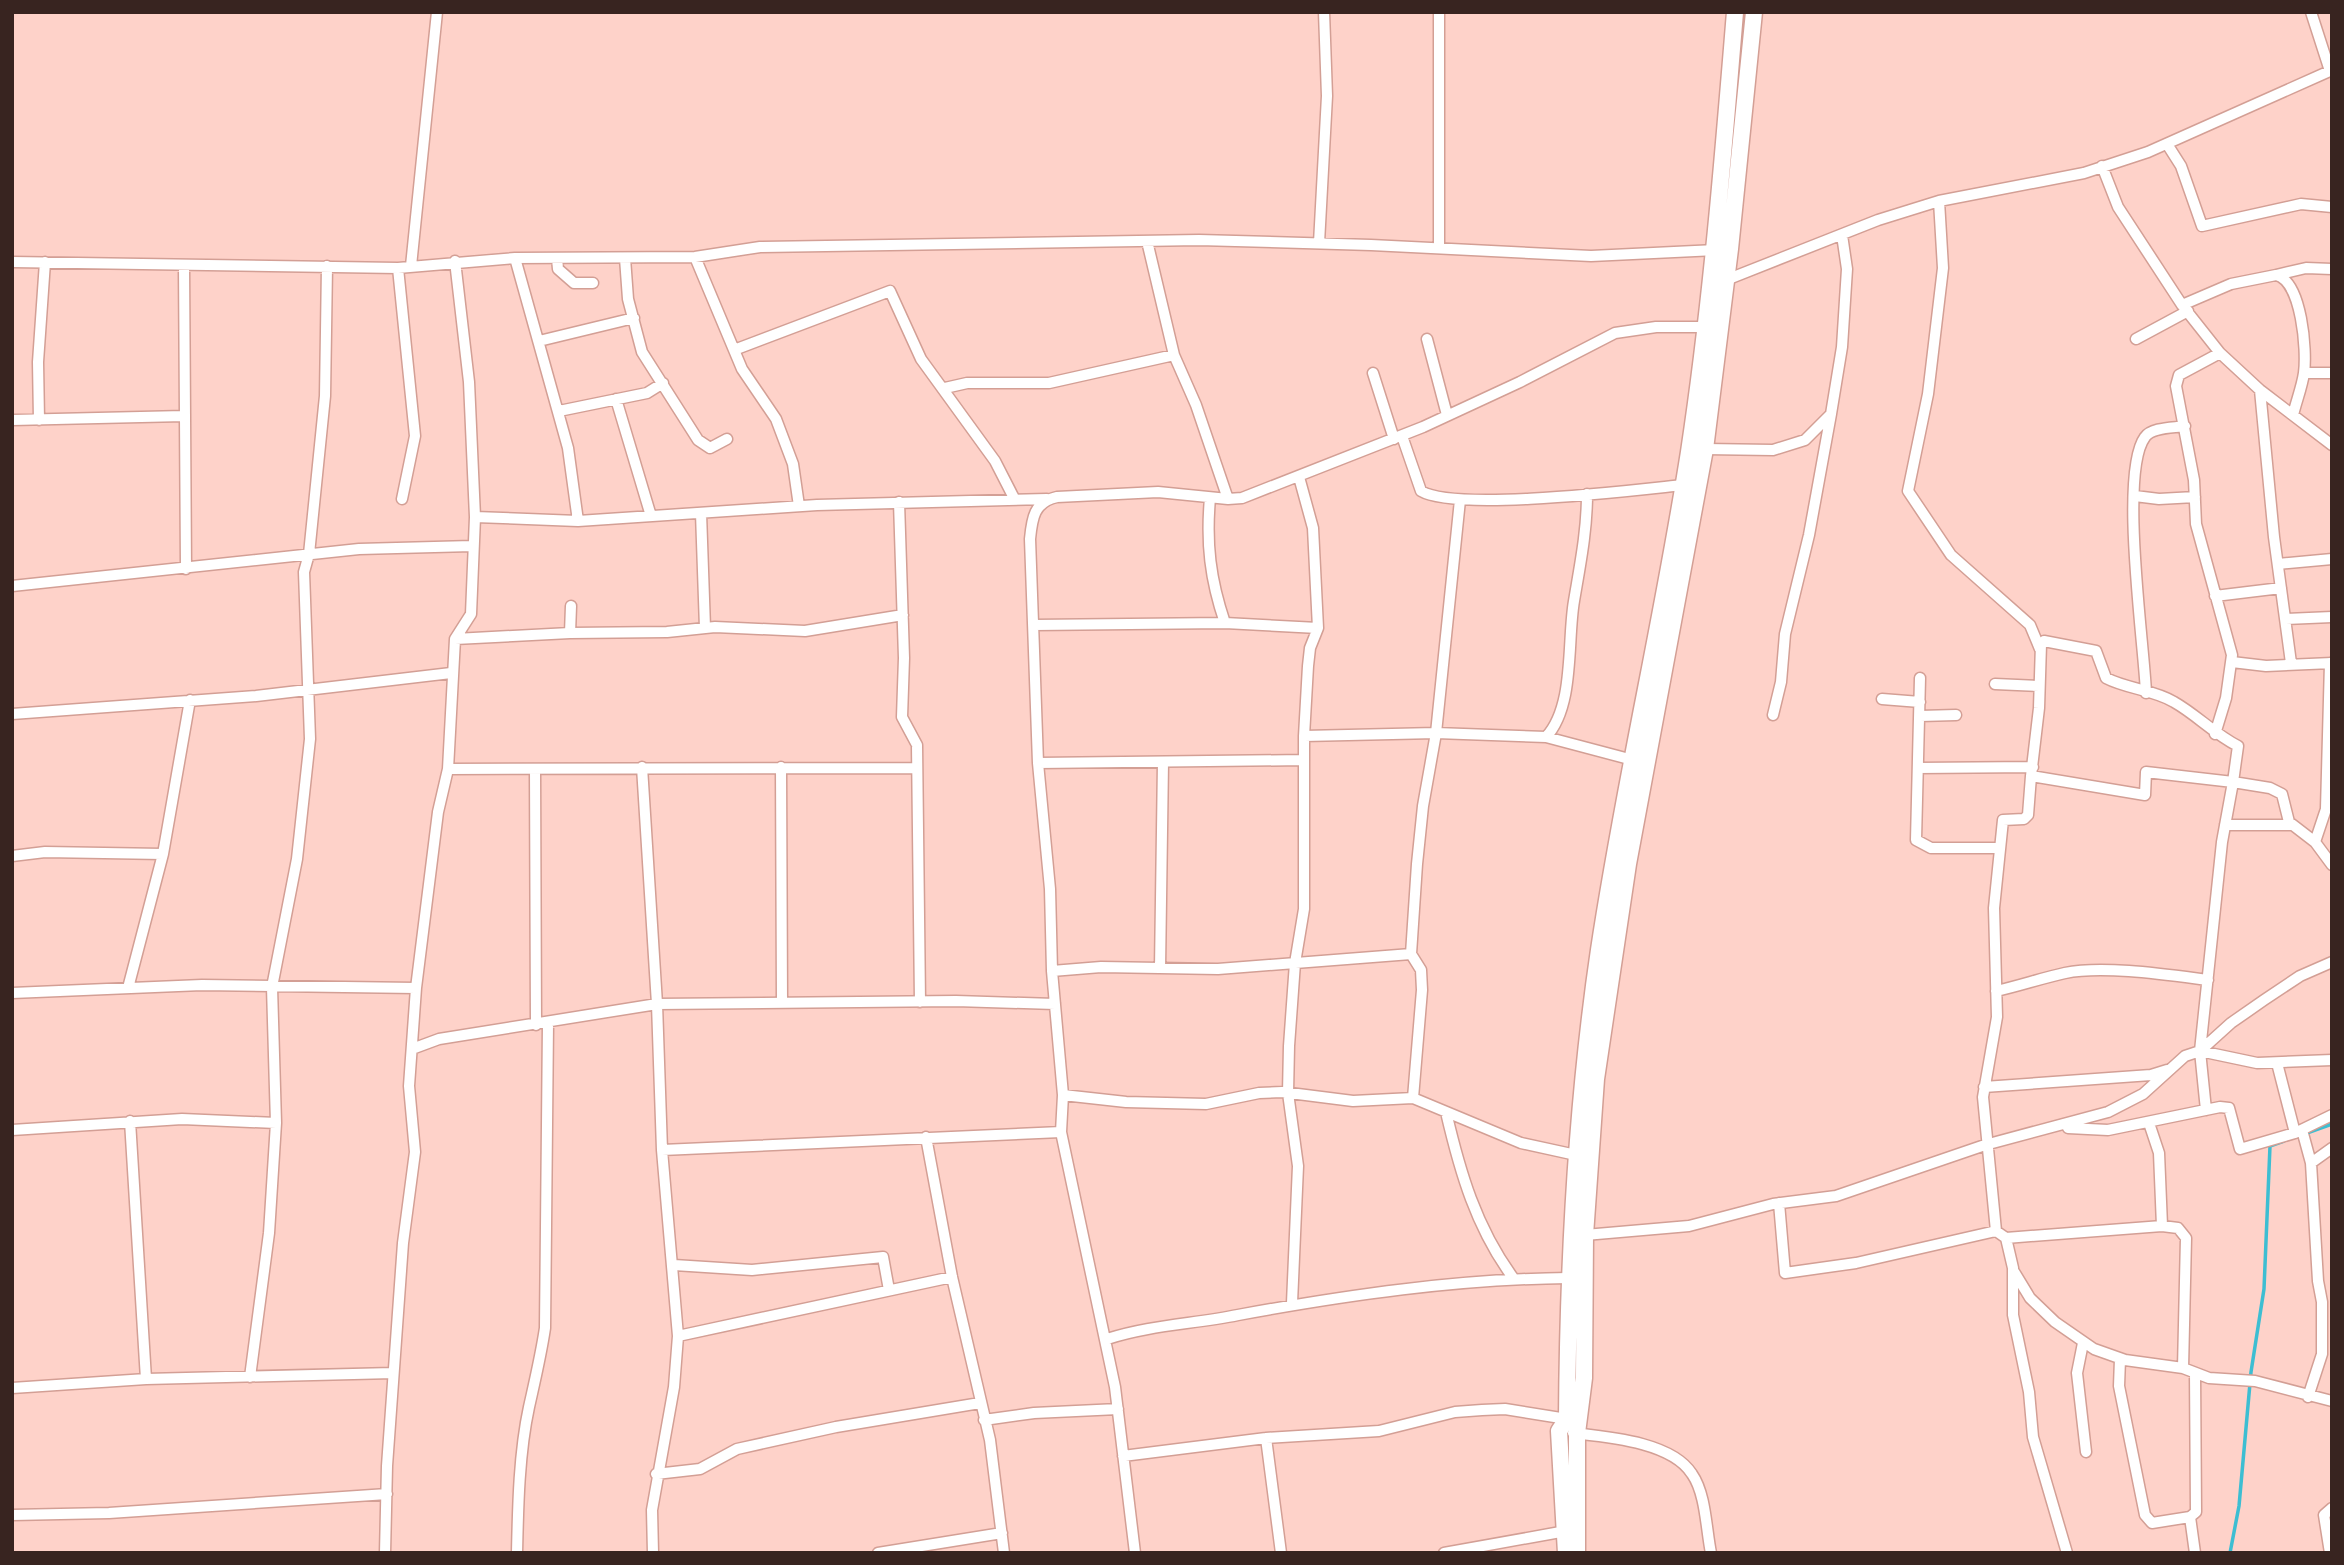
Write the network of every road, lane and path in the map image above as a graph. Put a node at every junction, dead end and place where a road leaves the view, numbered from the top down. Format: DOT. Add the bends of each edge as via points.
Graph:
graph roads {
  1 [pos="437,12"];
  2 [pos="1324,12"];
  3 [pos="1439,12"];
  4 [pos="1735,12"];
  5 [pos="1755,12"];
  6 [pos="2311,12"];
  7 [pos="2331,70"];
  8 [pos="2167,144"];
  9 [pos="2102,166"];
  10 [pos="1939,201"];
  11 [pos="2332,207"];
  12 [pos="1842,235"];
  13 [pos="1147,241"];
  14 [pos="1318,243"];
  15 [pos="1439,248"];
  16 [pos="1716,250"];
  17 [pos="695,257"];
  18 [pos="515,258"];
  19 [pos="557,258"];
  20 [pos="625,258"];
  21 [pos="455,261"];
  22 [pos="12,262"];
  23 [pos="45,262"];
  24 [pos="184,265"];
  25 [pos="327,266"];
  26 [pos="411,266"];
  27 [pos="398,268"];
  28 [pos="2332,269"];
  29 [pos="2276,275"];
  30 [pos="1726,280"];
  31 [pos="593,283"];
  32 [pos="2185,308"];
  33 [pos="634,318"];
  34 [pos="1707,327"];
  35 [pos="1427,339"];
  36 [pos="2136,339"];
  37 [pos="539,341"];
  38 [pos="734,349"];
  39 [pos="2220,352"];
  40 [pos="1174,355"];
  41 [pos="1373,373"];
  42 [pos="2304,373"];
  43 [pos="2332,373"];
  44 [pos="663,383"];
  45 [pos="945,388"];
  46 [pos="2260,390"];
  47 [pos="616,398"];
  48 [pos="559,411"];
  49 [pos="1831,414"];
  50 [pos="1447,415"];
  51 [pos="2293,415"];
  52 [pos="184,416"];
  53 [pos="12,420"];
  54 [pos="39,421"];
  55 [pos="2185,426"];
  56 [pos="1398,437"];
  57 [pos="727,439"];
  58 [pos="2332,445"];
  59 [pos="1705,449"];
  60 [pos="1299,477"];
  61 [pos="1684,485"];
  62 [pos="1587,494"];
  63 [pos="2135,496"];
  64 [pos="2195,497"];
  65 [pos="1210,498"];
  66 [pos="402,499"];
  67 [pos="1046,499"];
  68 [pos="1228,499"];
  69 [pos="1016,500"];
  70 [pos="1460,500"];
  71 [pos="899,502"];
  72 [pos="799,506"];
  73 [pos="701,513"];
  74 [pos="650,516"];
  75 [pos="475,517"];
  76 [pos="578,521"];
  77 [pos="472,546"];
  78 [pos="309,554"];
  79 [pos="2332,559"];
  80 [pos="2278,564"];
  81 [pos="186,569"];
  82 [pos="12,586"];
  83 [pos="2281,587"];
  84 [pos="2216,596"];
  85 [pos="571,606"];
  86 [pos="903,615"];
  87 [pos="2332,617"];
  88 [pos="2285,619"];
  89 [pos="1225,622"];
  90 [pos="1034,625"];
  91 [pos="705,628"];
  92 [pos="1318,628"];
  93 [pos="570,633"];
  94 [pos="455,639"];
  95 [pos="2040,650"];
  96 [pos="2232,662"];
  97 [pos="2291,663"];
  98 [pos="2331,663"];
  99 [pos="451,673"];
  100 [pos="1920,678"];
  101 [pos="1995,684"];
  102 [pos="2039,686"];
  103 [pos="308,691"];
  104 [pos="2146,693"];
  105 [pos="1882,699"];
  106 [pos="190,700"];
  107 [pos="1920,702"];
  108 [pos="12,715"];
  109 [pos="1773,715"];
  110 [pos="1956,715"];
  111 [pos="1920,716"];
  112 [pos="1436,733"];
  113 [pos="2215,733"];
  114 [pos="1304,736"];
  115 [pos="1546,737"];
  116 [pos="1304,760"];
  117 [pos="1633,760"];
  118 [pos="1163,762"];
  119 [pos="1038,763"];
  120 [pos="642,767"];
  121 [pos="781,767"];
  122 [pos="917,768"];
  123 [pos="1918,768"];
  124 [pos="448,769"];
  125 [pos="535,769"];
  126 [pos="2032,771"];
  127 [pos="2233,782"];
  128 [pos="2225,825"];
  129 [pos="2293,825"];
  130 [pos="2315,842"];
  131 [pos="1998,848"];
  132 [pos="163,854"];
  133 [pos="12,856"];
  134 [pos="2332,865"];
  135 [pos="1411,954"];
  136 [pos="2332,962"];
  137 [pos="1295,963"];
  138 [pos="1160,968"];
  139 [pos="1052,971"];
  140 [pos="2208,980"];
  141 [pos="272,987"];
  142 [pos="128,988"];
  143 [pos="416,988"];
  144 [pos="1996,991"];
  145 [pos="12,993"];
  146 [pos="782,1002"];
  147 [pos="920,1002"];
  148 [pos="657,1004"];
  149 [pos="1055,1004"];
  150 [pos="548,1023"];
  151 [pos="536,1025"];
  152 [pos="412,1049"];
  153 [pos="2200,1051"];
  154 [pos="2332,1060"];
  155 [pos="2277,1063"];
  156 [pos="2169,1069"];
  157 [pos="1984,1087"];
  158 [pos="1288,1093"];
  159 [pos="1063,1096"];
  160 [pos="1413,1098"];
  161 [pos="2206,1110"];
  162 [pos="1446,1112"];
  163 [pos="2332,1115"];
  164 [pos="130,1121"];
  165 [pos="276,1123"];
  166 [pos="2149,1123"];
  167 [pos="2061,1127"];
  168 [pos="12,1130"];
  169 [pos="2298,1131"];
  170 [pos="1061,1132"];
  171 [pos="926,1137"];
  172 [pos="1985,1145"];
  173 [pos="2332,1149"];
  174 [pos="662,1150"];
  175 [pos="1576,1155"];
  176 [pos="2311,1163"];
  177 [pos="1779,1203"];
  178 [pos="2162,1226"];
  179 [pos="1996,1231"];
  180 [pos="1585,1235"];
  181 [pos="2006,1238"];
  182 [pos="674,1265"];
  183 [pos="2013,1268"];
  184 [pos="952,1277"];
  185 [pos="1568,1278"];
  186 [pos="1514,1279"];
  187 [pos="889,1290"];
  188 [pos="2327,1302"];
  189 [pos="1292,1303"];
  190 [pos="678,1336"];
  191 [pos="1107,1339"];
  192 [pos="2083,1343"];
  193 [pos="2120,1359"];
  194 [pos="2183,1368"];
  195 [pos="393,1373"];
  196 [pos="2195,1373"];
  197 [pos="250,1377"];
  198 [pos="146,1379"];
  199 [pos="12,1388"];
  200 [pos="2308,1397"];
  201 [pos="2332,1401"];
  202 [pos="980,1403"];
  203 [pos="1118,1409"];
  204 [pos="984,1420"];
  205 [pos="1563,1425"];
  206 [pos="1577,1433"];
  207 [pos="1266,1438"];
  208 [pos="2086,1452"];
  209 [pos="1123,1456"];
  210 [pos="656,1474"];
  211 [pos="387,1494"];
  212 [pos="2332,1508"];
  213 [pos="12,1515"];
  214 [pos="2190,1517"];
  215 [pos="1566,1531"];
  216 [pos="1002,1533"];
  217 [pos="385,1553"];
  218 [pos="517,1553"];
  219 [pos="653,1553"];
  220 [pos="878,1553"];
  221 [pos="1004,1553"];
  222 [pos="1135,1553"];
  223 [pos="1281,1553"];
  224 [pos="1444,1553"];
  225 [pos="1566,1553"];
  226 [pos="1577,1553"];
  227 [pos="1711,1553"];
  228 [pos="2067,1553"];
  229 [pos="2195,1553"];
  230 [pos="2330,1553"];
  1 -- 26 [label="street"];
  2 -- 14 [label="street" via="1327,96"];
  3 -- 15 [label="street"];
  4 -- 16 [label="main road"];
  5 -- 30 [label="main road"];
  6 -- 7 [label="street"];
  7 -- 8 [label="street"];
  8 -- 9 [label="street"];
  8 -- 11 [label="street" via="2181,166 2203,226 2301,204"];
  9 -- 10 [label="street"];
  9 -- 32 [label="street" via="2118,207"];
  10 -- 12 [label="street"];
  10 -- 95 [label="street" via="1943,268 1928,394 1908,491 1951,555 2030,625"];
  12 -- 30 [label="street"];
  12 -- 49 [label="street" via="1846,282"];
  13 -- 14 [label="street"];
  13 -- 17 [label="street" via="760,247"];
  13 -- 40 [label="street"];
  14 -- 15 [label="street"];
  15 -- 16 [label="street" via="1591,256"];
  16 -- 34 [label="main road"];
  17 -- 20 [label="street"];
  17 -- 38 [label="street"];
  18 -- 19 [label="street"];
  18 -- 21 [label="street"];
  18 -- 37 [label="street"];
  19 -- 20 [label="street"];
  19 -- 31 [label="street" via="558,268 574,283"];
  20 -- 33 [label="street"];
  21 -- 26 [label="street"];
  21 -- 75 [label="street" via="469,382"];
  22 -- 23 [label="street"];
  23 -- 24 [label="street"];
  23 -- 54 [label="street"];
  24 -- 25 [label="street"];
  24 -- 52 [label="street"];
  25 -- 27 [label="street"];
  25 -- 78 [label="street" via="325,396"];
  26 -- 27 [label="street"];
  27 -- 66 [label="street" via="415,436"];
  28 -- 29 [label="street" via="2306,268"];
  29 -- 32 [label="street" via="2231,284"];
  29 -- 42 [label="street" via="2290,285 2300,312"];
  30 -- 59 [label="main road"];
  32 -- 36 [label="street"];
  32 -- 39 [label="street"];
  33 -- 37 [label="street"];
  33 -- 44 [label="street" via="642,352"];
  34 -- 50 [label="street" via="1615,333"];
  34 -- 61 [label="main road"];
  35 -- 50 [label="street"];
  37 -- 48 [label="street"];
  38 -- 45 [label="street" via="890,291 920,359"];
  38 -- 72 [label="street" via="776,419 793,464"];
  39 -- 46 [label="street"];
  39 -- 55 [label="street" via="2179,375 2176,386"];
  40 -- 45 [label="street" via="1049,383 967,383"];
  40 -- 68 [label="street"];
  41 -- 56 [label="street"];
  42 -- 43 [label="street"];
  42 -- 51 [label="street"];
  44 -- 47 [label="street" via="648,393"];
  44 -- 57 [label="street" via="704,446 710,448"];
  45 -- 69 [label="street"];
  46 -- 51 [label="street"];
  46 -- 80 [label="street"];
  47 -- 48 [label="street"];
  47 -- 74 [label="street"];
  48 -- 76 [label="street"];
  49 -- 59 [label="street" via="1805,440 1773,450"];
  49 -- 109 [label="street" via="1785,634"];
  50 -- 56 [label="street"];
  51 -- 58 [label="street"];
  52 -- 54 [label="street"];
  52 -- 81 [label="street"];
  53 -- 54 [label="street"];
  55 -- 63 [label="street" via="2145,436 2134,463"];
  55 -- 64 [label="street"];
  56 -- 60 [label="street"];
  56 -- 70 [label="street" via="1421,491"];
  59 -- 180 [label="main road" via="1613,956 1596,1079"];
  60 -- 68 [label="street"];
  60 -- 92 [label="street" via="1313,528"];
  61 -- 62 [label="street"];
  61 -- 117 [label="main road"];
  62 -- 70 [label="street"];
  62 -- 115 [label="street" via="1587,533 1573,603 1566,690"];
  63 -- 64 [label="street"];
  63 -- 104 [label="street"];
  64 -- 84 [label="street" via="2196,524"];
  65 -- 67 [label="street" via="1158,492"];
  65 -- 68 [label="street"];
  65 -- 89 [label="street" via="1208,552 1212,584"];
  67 -- 69 [label="street"];
  67 -- 90 [label="street" via="1032,517"];
  69 -- 71 [label="street"];
  70 -- 112 [label="street"];
  71 -- 72 [label="street"];
  71 -- 86 [label="street"];
  72 -- 73 [label="street"];
  73 -- 74 [label="street"];
  73 -- 91 [label="street"];
  74 -- 76 [label="street"];
  75 -- 76 [label="street"];
  75 -- 77 [label="street"];
  77 -- 78 [label="street"];
  77 -- 94 [label="street" via="471,614"];
  78 -- 81 [label="street"];
  78 -- 103 [label="street" via="303,572"];
  79 -- 80 [label="street"];
  80 -- 83 [label="street"];
  81 -- 82 [label="street"];
  83 -- 84 [label="street"];
  83 -- 88 [label="street"];
  84 -- 96 [label="street"];
  85 -- 93 [label="street"];
  86 -- 91 [label="street" via="805,631"];
  86 -- 122 [label="street" via="902,717 916,745"];
  87 -- 88 [label="street"];
  88 -- 97 [label="street"];
  89 -- 90 [label="street"];
  89 -- 92 [label="street"];
  90 -- 119 [label="street"];
  91 -- 93 [label="street"];
  92 -- 114 [label="street" via="1310,648"];
  93 -- 94 [label="street"];
  94 -- 99 [label="street"];
  95 -- 102 [label="street"];
  95 -- 104 [label="street" via="2044,641 2096,651 2106,678"];
  96 -- 97 [label="street"];
  96 -- 113 [label="street"];
  97 -- 98 [label="street"];
  98 -- 130 [label="street" via="2326,809"];
  99 -- 103 [label="street"];
  99 -- 124 [label="street"];
  100 -- 107 [label="street"];
  101 -- 102 [label="street"];
  102 -- 126 [label="street"];
  103 -- 106 [label="street"];
  103 -- 141 [label="street" via="310,739 297,859"];
  104 -- 113 [label="street" via="2172,700"];
  105 -- 107 [label="street"];
  106 -- 108 [label="street"];
  106 -- 132 [label="street"];
  107 -- 111 [label="street"];
  110 -- 111 [label="street"];
  111 -- 123 [label="street"];
  112 -- 114 [label="street"];
  112 -- 115 [label="street"];
  112 -- 135 [label="street" via="1423,806"];
  113 -- 127 [label="street" via="2238,746"];
  114 -- 116 [label="street"];
  115 -- 117 [label="street"];
  116 -- 118 [label="street"];
  116 -- 137 [label="street" via="1304,909"];
  117 -- 175 [label="main road" via="1599,951"];
  118 -- 119 [label="street"];
  118 -- 138 [label="street"];
  119 -- 139 [label="street" via="1050,889"];
  120 -- 121 [label="street"];
  120 -- 125 [label="street"];
  120 -- 148 [label="street"];
  121 -- 122 [label="street"];
  121 -- 146 [label="street"];
  122 -- 147 [label="street"];
  123 -- 126 [label="street"];
  123 -- 131 [label="street" via="1916,840 1931,848"];
  124 -- 125 [label="street"];
  124 -- 143 [label="street" via="438,812"];
  125 -- 151 [label="street"];
  126 -- 127 [label="street" via="2145,795 2146,772"];
  126 -- 131 [label="street" via="2028,815 2003,820"];
  127 -- 128 [label="street"];
  127 -- 129 [label="street" via="2282,794"];
  128 -- 129 [label="street"];
  128 -- 140 [label="street"];
  129 -- 130 [label="street"];
  130 -- 134 [label="street"];
  131 -- 144 [label="street"];
  132 -- 133 [label="street" via="45,852"];
  132 -- 142 [label="street"];
  135 -- 137 [label="street"];
  135 -- 160 [label="street" via="1421,970 1422,990"];
  136 -- 153 [label="street" via="2264,1000"];
  137 -- 138 [label="street"];
  137 -- 158 [label="street"];
  138 -- 139 [label="street"];
  139 -- 149 [label="street"];
  140 -- 144 [label="street" via="2151,972 2091,971"];
  140 -- 153 [label="street"];
  141 -- 142 [label="street"];
  141 -- 143 [label="street"];
  141 -- 165 [label="street"];
  142 -- 145 [label="street"];
  143 -- 152 [label="street"];
  144 -- 157 [label="street" via="1997,1017"];
  146 -- 147 [label="street"];
  146 -- 148 [label="street"];
  147 -- 149 [label="street"];
  148 -- 150 [label="street"];
  148 -- 174 [label="street"];
  149 -- 159 [label="street"];
  150 -- 151 [label="street"];
  150 -- 218 [label="street" via="545,1328 529,1408"];
  151 -- 152 [label="street" via="439,1039"];
  152 -- 195 [label="street" via="409,1086 415,1153"];
  153 -- 155 [label="street"];
  153 -- 156 [label="street"];
  153 -- 161 [label="street"];
  154 -- 155 [label="street"];
  155 -- 169 [label="street"];
  156 -- 157 [label="street" via="2151,1075"];
  156 -- 167 [label="street" via="2143,1094 2108,1112"];
  157 -- 172 [label="street"];
  158 -- 159 [label="street" via="1259,1093 1217,1104"];
  158 -- 160 [label="street" via="1353,1101"];
  158 -- 189 [label="street" via="1298,1166"];
  159 -- 170 [label="street"];
  160 -- 162 [label="street"];
  161 -- 166 [label="street"];
  161 -- 169 [label="street" via="2229,1108 2240,1149"];
  162 -- 175 [label="street" via="1521,1143"];
  162 -- 186 [label="street" via="1472,1209"];
  163 -- 169 [label="street"];
  164 -- 165 [label="street"];
  164 -- 168 [label="street"];
  164 -- 198 [label="street"];
  165 -- 197 [label="street" via="269,1233"];
  166 -- 167 [label="street" via="2108,1130"];
  166 -- 178 [label="street" via="2159,1153"];
  167 -- 172 [label="street"];
  169 -- 176 [label="street"];
  170 -- 171 [label="street"];
  170 -- 191 [label="street"];
  171 -- 174 [label="street"];
  171 -- 184 [label="street"];
  172 -- 177 [label="street" via="1854,1191"];
  172 -- 179 [label="street"];
  173 -- 176 [label="street"];
  174 -- 182 [label="street"];
  175 -- 185 [label="main road"];
  176 -- 188 [label="street" via="2318,1281"];
  177 -- 179 [label="street" via="1785,1273 1880,1258"];
  177 -- 180 [label="street" via="1689,1226"];
  178 -- 181 [label="street"];
  178 -- 194 [label="street" via="2178,1228 2186,1238"];
  179 -- 181 [label="street"];
  180 -- 206 [label="main road" via="1584,1378"];
  181 -- 183 [label="street"];
  182 -- 187 [label="street" via="752,1270 883,1257"];
  182 -- 190 [label="street"];
  183 -- 192 [label="street" via="2030,1298"];
  183 -- 228 [label="street" via="2013,1315 2033,1437"];
  184 -- 187 [label="street"];
  184 -- 202 [label="street"];
  185 -- 186 [label="street"];
  185 -- 205 [label="main road"];
  186 -- 189 [label="street"];
  187 -- 190 [label="street"];
  188 -- 200 [label="street" via="2322,1354"];
  189 -- 191 [label="street" via="1237,1316 1138,1329"];
  190 -- 210 [label="street" via="674,1387"];
  191 -- 203 [label="street"];
  192 -- 193 [label="street"];
  192 -- 208 [label="street" via="2077,1373"];
  193 -- 194 [label="street"];
  193 -- 214 [label="street" via="2119,1386 2147,1520 2158,1523"];
  194 -- 196 [label="street"];
  195 -- 197 [label="street"];
  195 -- 211 [label="street"];
  196 -- 200 [label="street" via="2250,1381"];
  196 -- 214 [label="street" via="2196,1512"];
  197 -- 198 [label="street"];
  198 -- 199 [label="street"];
  200 -- 201 [label="street"];
  202 -- 204 [label="street"];
  202 -- 210 [label="street" via="836,1427 737,1449 700,1469"];
  203 -- 204 [label="street"];
  203 -- 209 [label="street"];
  204 -- 216 [label="street"];
  205 -- 206 [label="street"];
  205 -- 207 [label="street" via="1505,1409 1482,1410 1455,1412 1379,1432"];
  205 -- 215 [label="main road"];
  206 -- 226 [label="main road"];
  206 -- 227 [label="street" via="1656,1447 1692,1473"];
  207 -- 209 [label="street"];
  207 -- 223 [label="street"];
  209 -- 222 [label="street"];
  210 -- 219 [label="street"];
  211 -- 213 [label="street"];
  211 -- 217 [label="street"];
  212 -- 230 [label="street" via="2324,1515"];
  214 -- 229 [label="street"];
  215 -- 224 [label="street"];
  215 -- 225 [label="main road"];
  216 -- 220 [label="street"];
  216 -- 221 [label="street"];
}
